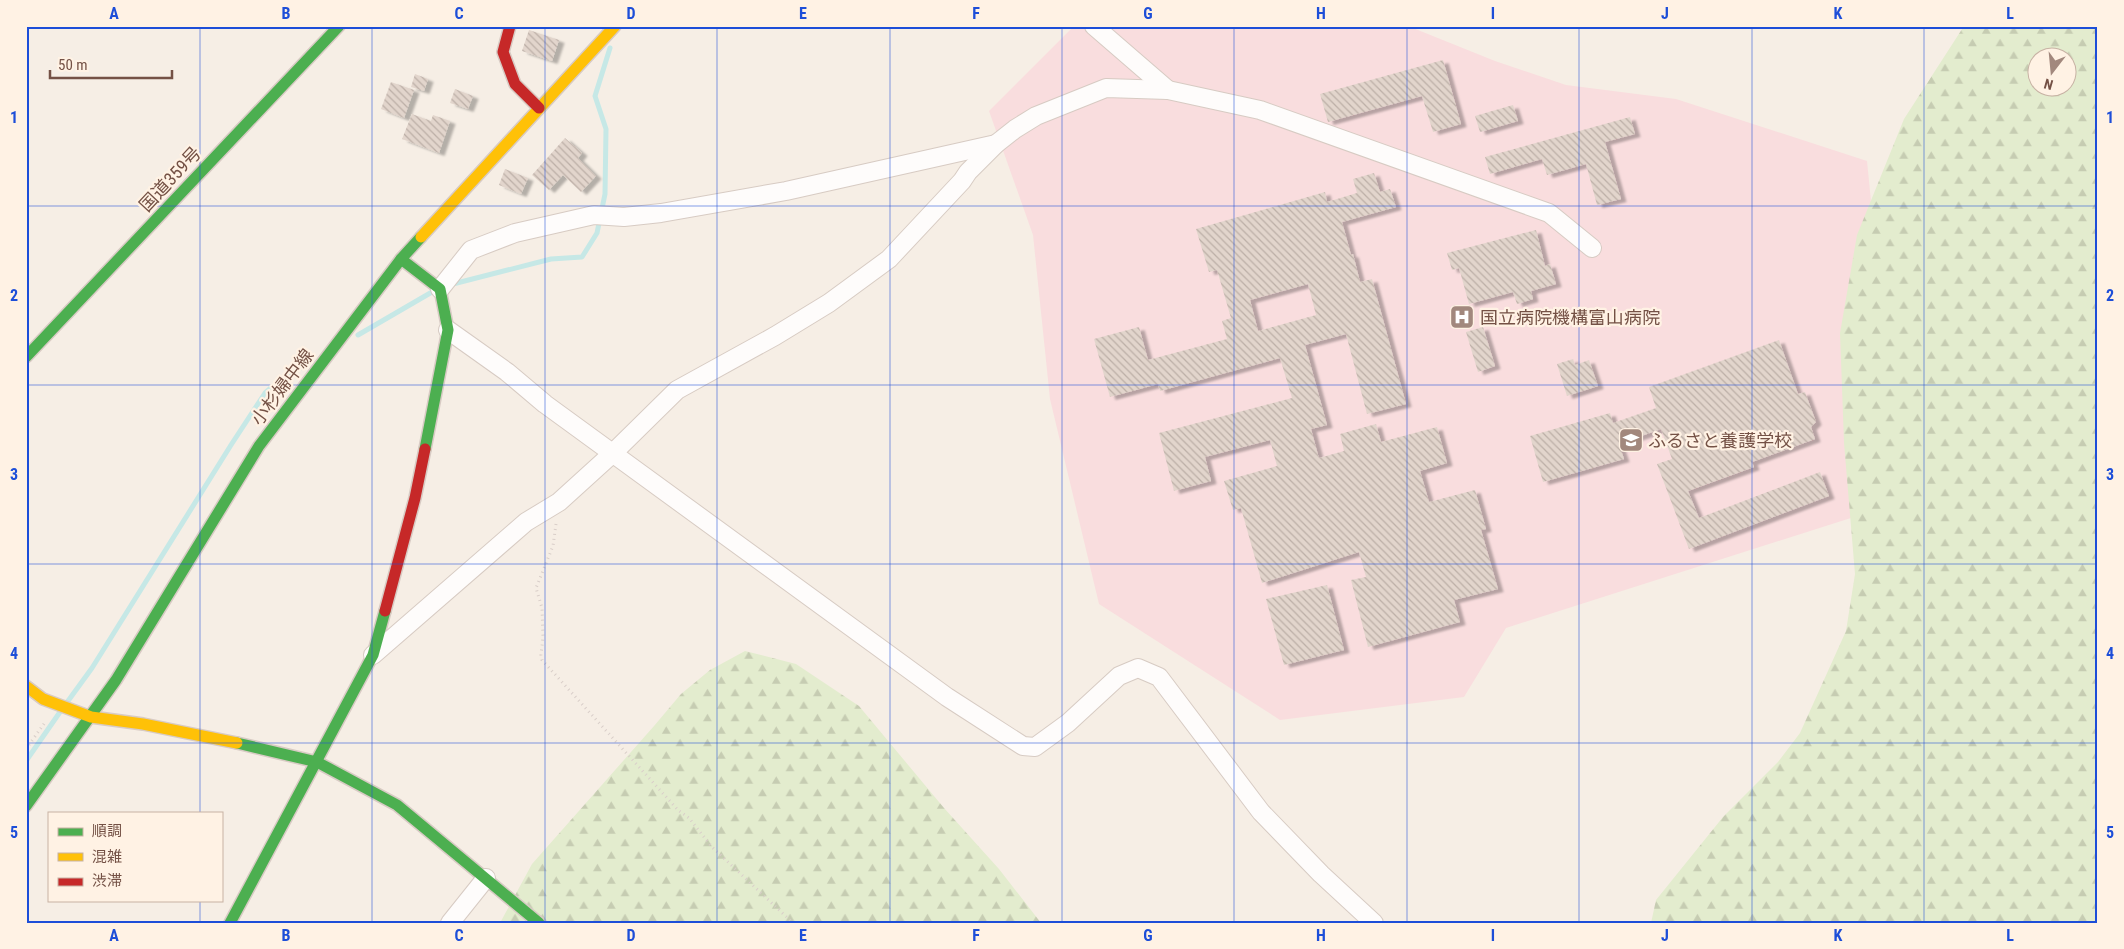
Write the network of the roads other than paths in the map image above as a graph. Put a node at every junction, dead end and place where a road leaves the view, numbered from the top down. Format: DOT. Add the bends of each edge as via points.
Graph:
graph roads {
  1 [pos="339,26"];
  2 [pos="510,26"];
  3 [pos="615,26"];
  4 [pos="1094,26"];
  5 [pos="1168,90"];
  6 [pos="538,108"];
  7 [pos="996,144"];
  8 [pos="1592,248"];
  9 [pos="401,259"];
  10 [pos="440,288"];
  11 [pos="448,330"];
  12 [pos="26,357"];
  13 [pos="613,453"];
  14 [pos="374,655"];
  15 [pos="26,686"];
  16 [pos="91,717"];
  17 [pos="317,762"];
  18 [pos="26,806"];
  19 [pos="486,878"];
  20 [pos="230,923"];
  21 [pos="450,923"];
  22 [pos="539,923"];
  23 [pos="1374,923"];
  1 -- 12 [label="main road, 国道359号"];
  2 -- 6 [label="main road" via="503,52 515,84"];
  3 -- 6 [label="main road, 小杉婦中線"];
  4 -- 5 [label="street"];
  5 -- 7 [label="street" via="1106,88 1036,116"];
  5 -- 8 [label="street" via="1260,110 1549,213"];
  6 -- 9 [label="main road, 小杉婦中線"];
  7 -- 10 [label="street" via="786,191 661,213 624,217 594,215 515,233 471,250"];
  7 -- 13 [label="street" via="889,259 828,304 677,390"];
  9 -- 10 [label="main road"];
  9 -- 16 [label="main road, 小杉婦中線" via="259,446"];
  10 -- 11 [label="main road"];
  11 -- 13 [label="street"];
  11 -- 14 [label="main road" via="415,498"];
  13 -- 14 [label="street" via="559,502 526,522"];
  13 -- 23 [label="street" via="947,697 1023,746 1035,747 1049,738 1119,676 1138,668 1159,677 1260,812"];
  14 -- 17 [label="main road"];
  15 -- 16 [label="main road" via="42,698"];
  16 -- 17 [label="main road" via="216,738"];
  16 -- 18 [label="main road, 小杉婦中線"];
  17 -- 19 [label="main road" via="397,805"];
  17 -- 20 [label="main road"];
  19 -- 21 [label="street"];
  19 -- 22 [label="main road"];
}
